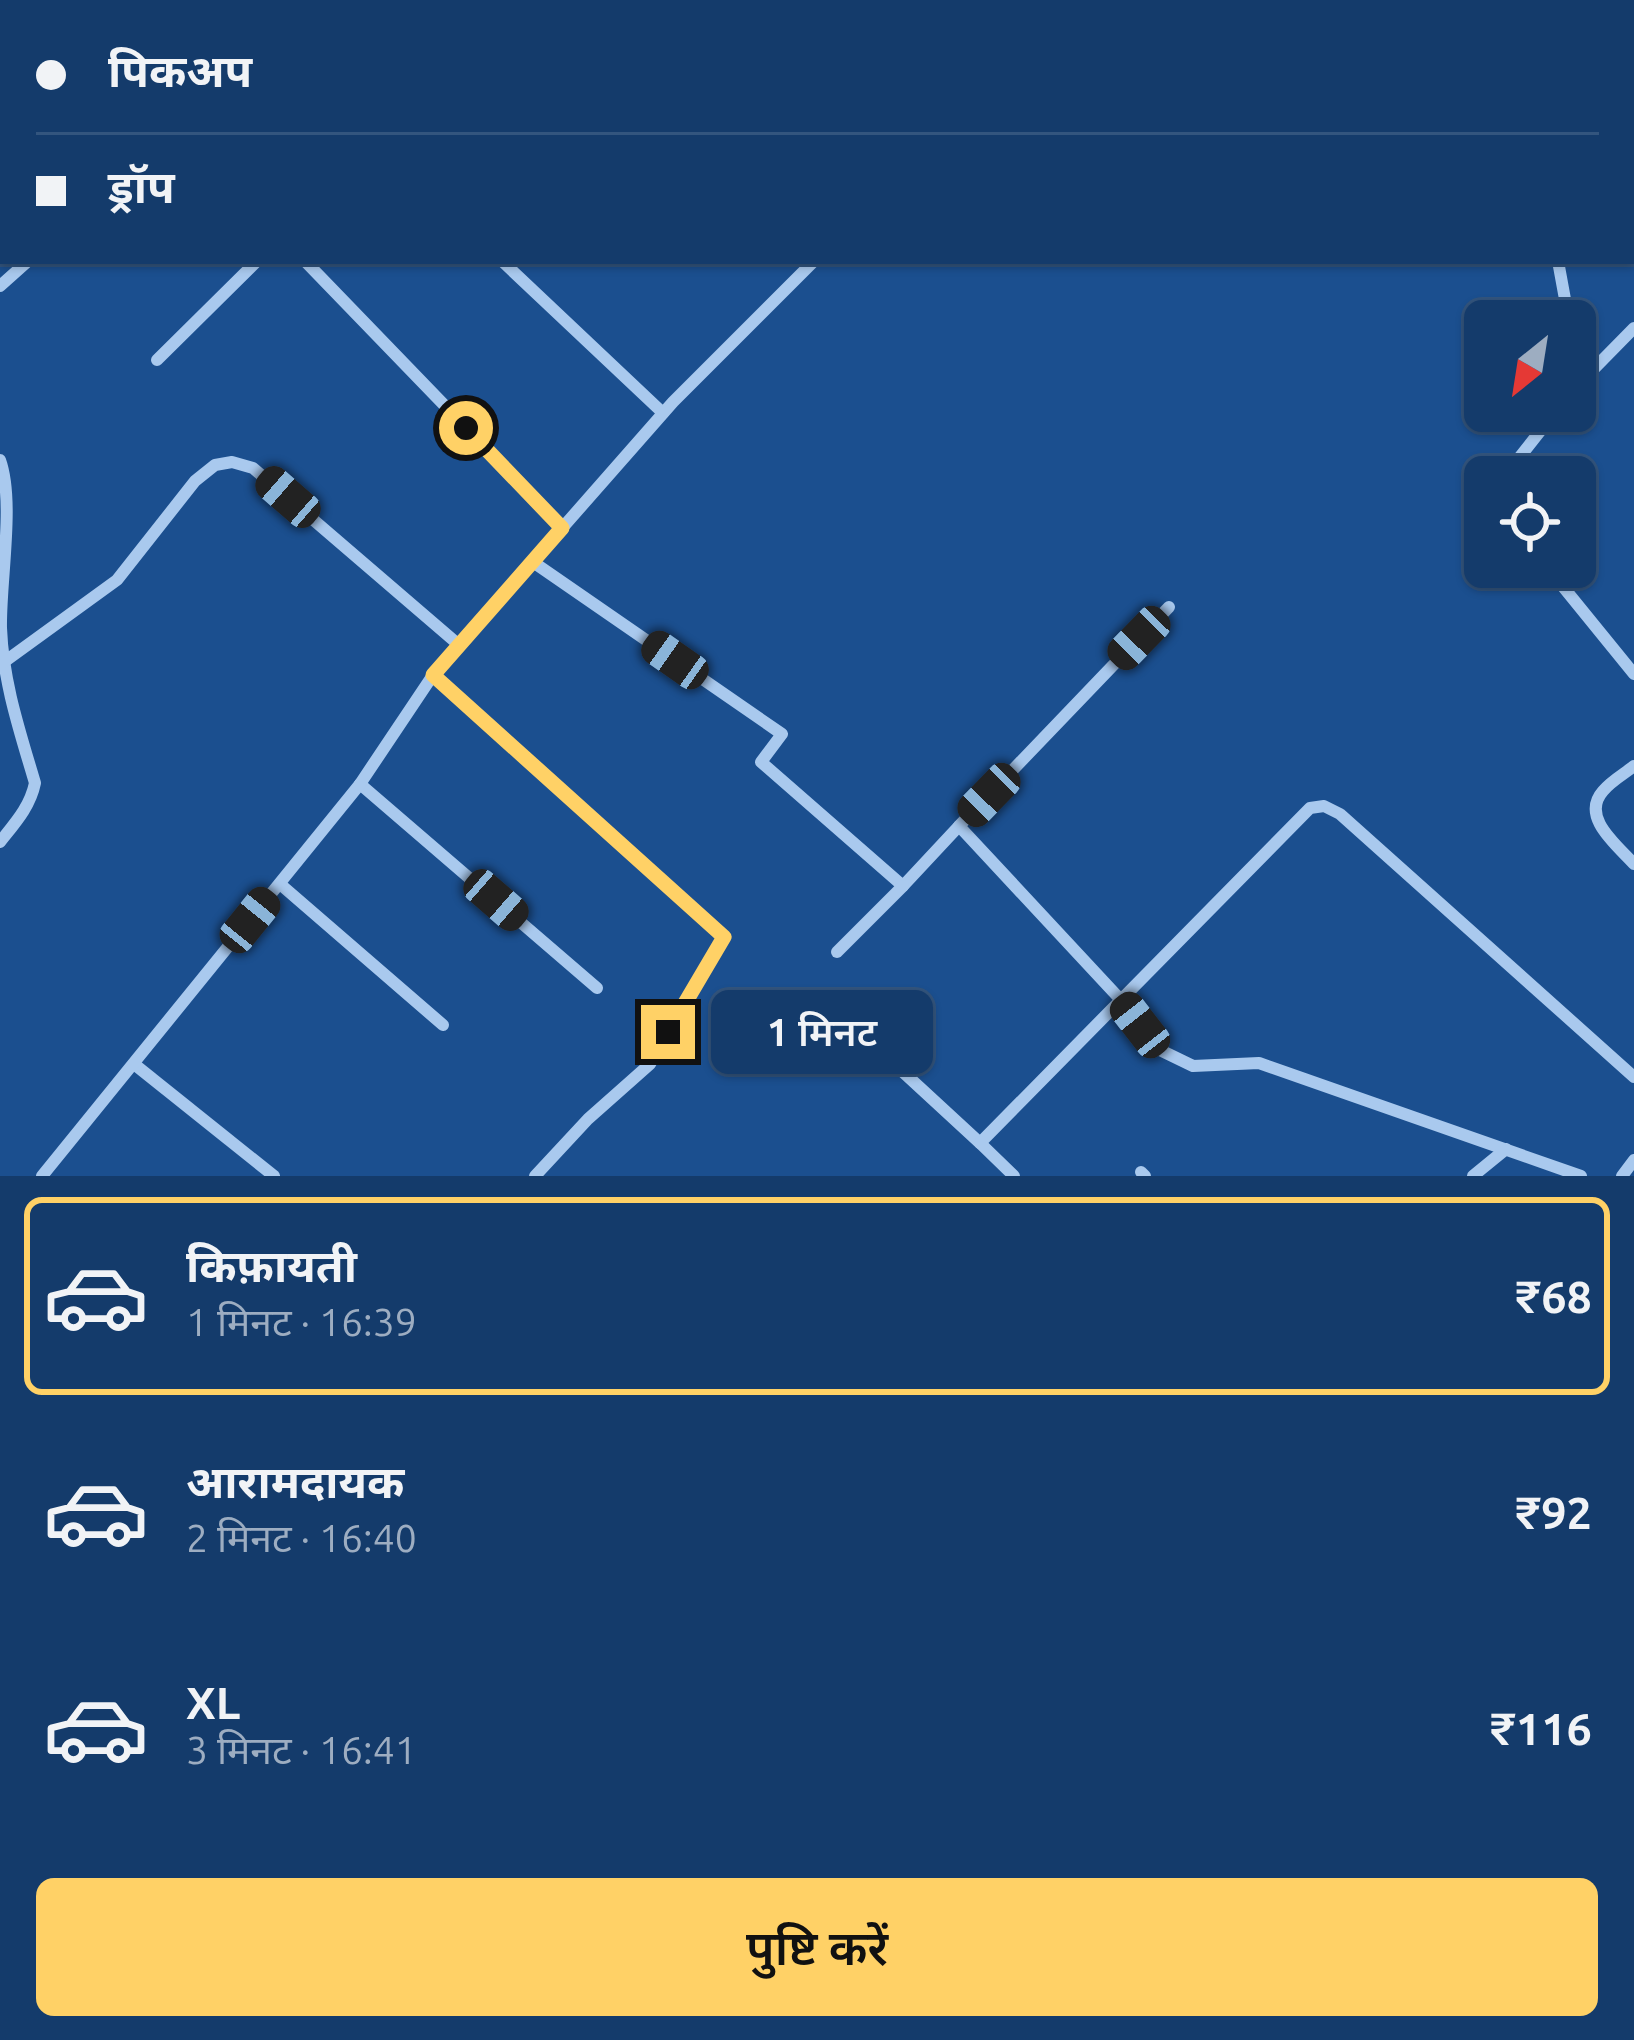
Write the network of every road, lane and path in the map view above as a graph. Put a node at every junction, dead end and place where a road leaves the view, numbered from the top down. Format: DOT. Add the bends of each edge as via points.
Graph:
graph roads {
  1 [pos="25,264"];
  2 [pos="253,264"];
  3 [pos="308,264"];
  4 [pos="505,264"];
  5 [pos="811,264"];
  6 [pos="1559,264"];
  7 [pos="0,286"];
  8 [pos="1565,300"];
  9 [pos="1634,328"];
  10 [pos="157,360"];
  11 [pos="1596,366"];
  12 [pos="663,413"];
  13 [pos="1539,432"];
  14 [pos="1521,456"];
  15 [pos="0,460"];
  16 [pos="562,528"];
  17 [pos="533,562"];
  18 [pos="1564,588"];
  19 [pos="1169,607"];
  20 [pos="460,645"];
  21 [pos="4,662"];
  22 [pos="1634,674"];
  23 [pos="433,675"];
  24 [pos="1634,766"];
  25 [pos="360,784"];
  26 [pos="959,826"];
  27 [pos="0,842"];
  28 [pos="1634,864"];
  29 [pos="280,884"];
  30 [pos="903,886"];
  31 [pos="837,952"];
  32 [pos="597,988"];
  33 [pos="1120,999"];
  34 [pos="443,1025"];
  35 [pos="890,1060"];
  36 [pos="134,1064"];
  37 [pos="1634,1077"];
  38 [pos="980,1143"];
  39 [pos="1506,1149"];
  40 [pos="1634,1160"];
  41 [pos="42,1176"];
  42 [pos="274,1176"];
  43 [pos="535,1176"];
  44 [pos="1014,1176"];
  45 [pos="1473,1176"];
  46 [pos="1581,1176"];
  47 [pos="1622,1176"];
  1 -- 7 [label="street"];
  2 -- 10 [label="street"];
  3 -- 16 [label="street"];
  4 -- 12 [label="street"];
  5 -- 12 [label="street"];
  6 -- 8 [label="street"];
  9 -- 11 [label="street"];
  12 -- 16 [label="street"];
  13 -- 14 [label="street"];
  15 -- 21 [label="street"];
  16 -- 17 [label="street"];
  17 -- 20 [label="street"];
  17 -- 30 [label="street" via="782,734 761,762"];
  18 -- 22 [label="street"];
  19 -- 26 [label="street"];
  20 -- 21 [label="street" via="253,468 232,462 195,481 118,580"];
  20 -- 23 [label="street"];
  21 -- 27 [label="street" via="35,783"];
  23 -- 25 [label="street"];
  23 -- 43 [label="street" via="724,937 650,1064"];
  24 -- 28 [label="street" via="1600,793 1595,812"];
  25 -- 29 [label="street"];
  25 -- 32 [label="street"];
  26 -- 30 [label="street"];
  26 -- 33 [label="street"];
  29 -- 34 [label="street"];
  29 -- 36 [label="street"];
  30 -- 31 [label="street"];
  33 -- 37 [label="street" via="1310,808 1324,806"];
  33 -- 38 [label="street"];
  33 -- 39 [label="street" via="1160,1050 1192,1066 1259,1063"];
  35 -- 38 [label="street"];
  36 -- 41 [label="street"];
  36 -- 42 [label="street"];
  38 -- 44 [label="street"];
  39 -- 45 [label="street"];
  39 -- 46 [label="street"];
  40 -- 47 [label="street"];
}
